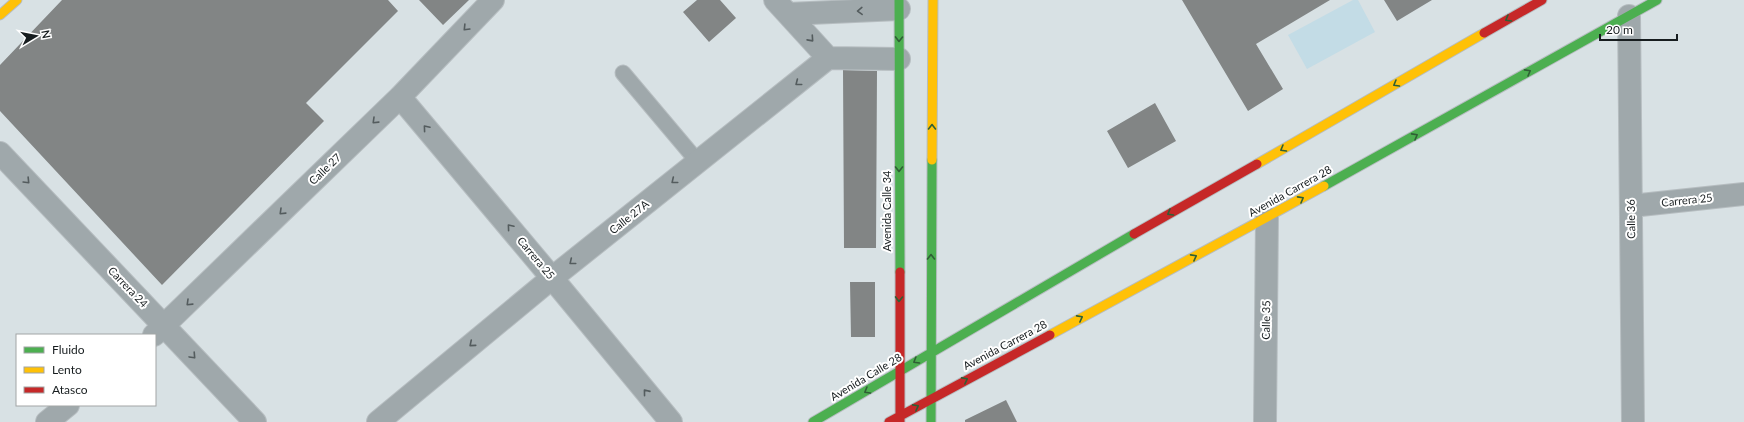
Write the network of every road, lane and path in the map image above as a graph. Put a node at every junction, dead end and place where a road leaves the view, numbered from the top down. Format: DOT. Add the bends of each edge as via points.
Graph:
graph roads {
  1 [pos="17,0"];
  2 [pos="494,0"];
  3 [pos="933,0"];
  4 [pos="1542,0"];
  5 [pos="1657,0"];
  6 [pos="899,5"];
  7 [pos="781,7"];
  8 [pos="0,16"];
  9 [pos="1629,16"];
  10 [pos="828,58"];
  11 [pos="898,59"];
  12 [pos="623,73"];
  13 [pos="400,97"];
  14 [pos="0,152"];
  15 [pos="698,162"];
  16 [pos="1744,194"];
  17 [pos="1631,206"];
  18 [pos="1267,218"];
  19 [pos="552,278"];
  20 [pos="160,331"];
  21 [pos="932,352"];
  22 [pos="900,370"];
  23 [pos="931,399"];
  24 [pos="67,406"];
  25 [pos="900,419"];
  26 [pos="47,422"];
  27 [pos="255,422"];
  28 [pos="378,422"];
  29 [pos="671,422"];
  30 [pos="813,422"];
  31 [pos="889,422"];
  32 [pos="931,422"];
  33 [pos="1265,422"];
  34 [pos="1633,422"];
  1 -- 8 [label="main road"];
  2 -- 13 [label="street, Calle 27, one-way"];
  21 -- 3 [label="main road, one-way"];
  4 -- 21 [label="main road, one-way"];
  5 -- 9 [label="main road, Avenida Carrera 28"];
  6 -- 7 [label="street, one-way"];
  6 -- 11 [label="main road, Avenida Calle 34, one-way"];
  7 -- 10 [label="street, one-way"];
  9 -- 17 [label="street, Calle 36"];
  18 -- 9 [label="main road, Avenida Carrera 28, one-way"];
  10 -- 11 [label="street"];
  10 -- 15 [label="street, Calle 27A, one-way"];
  11 -- 22 [label="main road, Avenida Calle 34, one-way"];
  12 -- 15 [label="lane"];
  19 -- 13 [label="street, Carrera 25, one-way"];
  13 -- 20 [label="street, Calle 27, one-way"];
  14 -- 20 [label="street, Carrera 24, one-way"];
  15 -- 19 [label="street, Calle 27A, one-way"];
  16 -- 17 [label="street, Carrera 25"];
  17 -- 34 [label="street, Calle 36"];
  23 -- 18 [label="main road, Avenida Carrera 28, one-way"];
  18 -- 33 [label="street, Calle 35"];
  19 -- 28 [label="street, Calle 27A, one-way"];
  29 -- 19 [label="street, Carrera 25, one-way"];
  20 -- 27 [label="street, Carrera 24, one-way"];
  21 -- 22 [label="main road, Avenida Calle 28, one-way"];
  21 -- 23 [label="main road"];
  22 -- 25 [label="main road, Avenida Calle 34"];
  22 -- 30 [label="main road, Avenida Calle 28, one-way"];
  25 -- 23 [label="main road, one-way"];
  23 -- 32 [label="main road"];
  24 -- 26 [label="street"];
  25 -- 31 [label="main road"];
}
